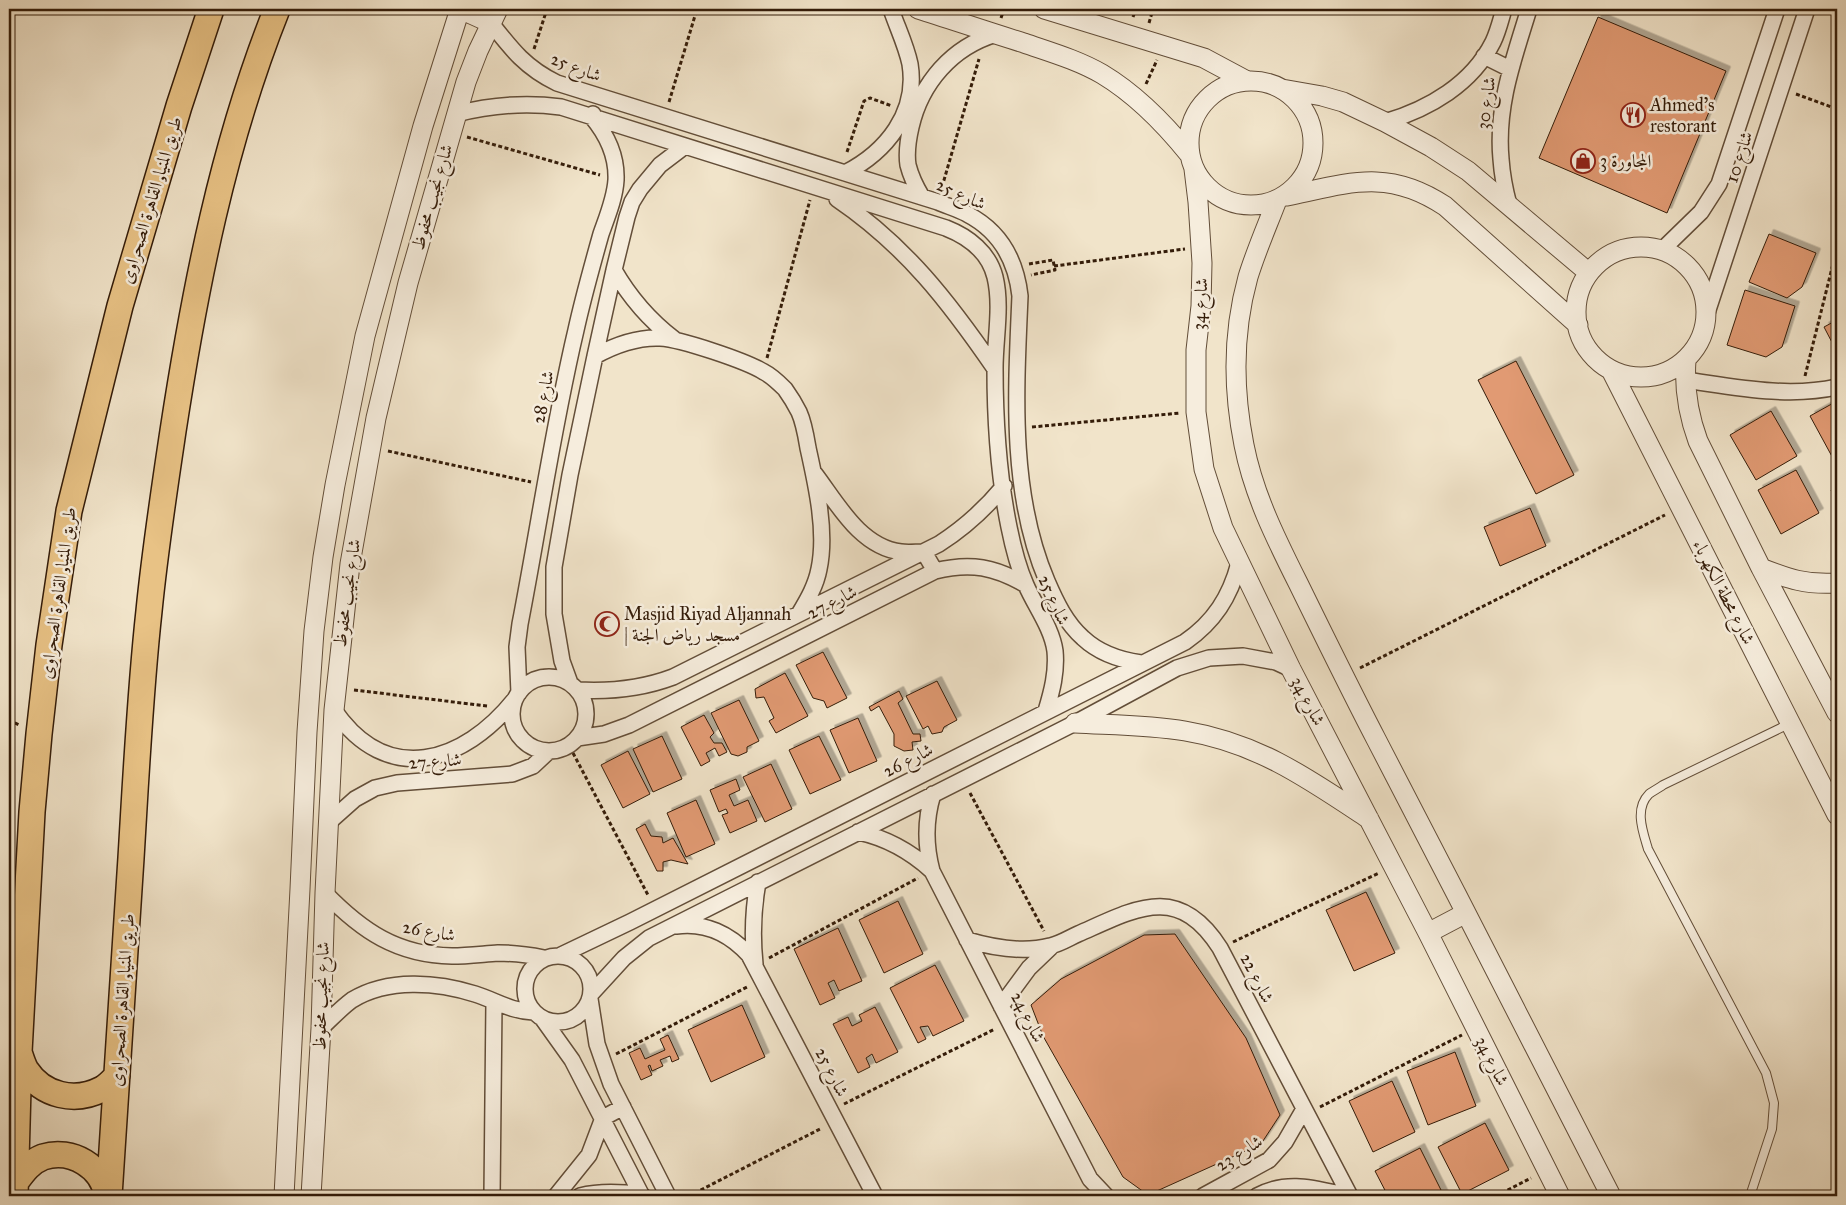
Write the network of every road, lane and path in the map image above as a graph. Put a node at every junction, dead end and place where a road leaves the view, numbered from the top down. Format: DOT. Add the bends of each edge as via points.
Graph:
graph roads {
  1 [pos="212,9"];
  2 [pos="277,9"];
  3 [pos="460,9"];
  4 [pos="547,9"];
  5 [pos="697,9"];
  6 [pos="891,9"];
  7 [pos="918,9"];
  8 [pos="1044,9"];
  9 [pos="1504,9"];
  10 [pos="1529,9"];
  11 [pos="1777,9"];
  12 [pos="1806,9"];
  13 [pos="495,16"];
  14 [pos="991,36"];
  15 [pos="1164,46"];
  16 [pos="1484,56"];
  17 [pos="529,67"];
  18 [pos="1510,69"];
  19 [pos="1247,80"];
  20 [pos="1781,88"];
  21 [pos="1282,89"];
  22 [pos="598,96"];
  23 [pos="1139,100"];
  24 [pos="1837,109"];
  25 [pos="910,112"];
  26 [pos="456,114"];
  27 [pos="664,116"];
  28 [pos="592,117"];
  29 [pos="1385,122"];
  30 [pos="451,133"];
  31 [pos="685,146"];
  32 [pos="1191,162"];
  33 [pos="843,173"];
  34 [pos="616,179"];
  35 [pos="818,189"];
  36 [pos="922,197"];
  37 [pos="1281,198"];
  38 [pos="938,202"];
  39 [pos="1509,204"];
  40 [pos="608,211"];
  41 [pos="627,217"];
  42 [pos="1201,247"];
  43 [pos="1837,248"];
  44 [pos="1662,250"];
  45 [pos="1054,266"];
  46 [pos="614,270"];
  47 [pos="1016,272"];
  48 [pos="1589,273"];
  49 [pos="997,314"];
  50 [pos="1019,314"];
  51 [pos="1706,316"];
  52 [pos="1578,325"];
  53 [pos="674,339"];
  54 [pos="595,356"];
  55 [pos="1686,360"];
  56 [pos="995,369"];
  57 [pos="1611,370"];
  58 [pos="764,372"];
  59 [pos="1685,380"];
  60 [pos="1837,387"];
  61 [pos="1802,392"];
  62 [pos="349,412"];
  63 [pos="1196,412"];
  64 [pos="376,418"];
  65 [pos="1017,428"];
  66 [pos="370,448"];
  67 [pos="814,473"];
  68 [pos="570,475"];
  69 [pos="547,477"];
  70 [pos="1004,486"];
  71 [pos="1681,507"];
  72 [pos="924,552"];
  73 [pos="1239,563"];
  74 [pos="1761,568"];
  75 [pos="935,571"];
  76 [pos="1837,584"];
  77 [pos="1026,585"];
  78 [pos="1056,601"];
  79 [pos="1038,609"];
  80 [pos="799,614"];
  81 [pos="1169,650"];
  82 [pos="1141,663"];
  83 [pos="1177,668"];
  84 [pos="1292,669"];
  85 [pos="673,677"];
  86 [pos="1344,677"];
  87 [pos="573,686"];
  88 [pos="336,688"];
  89 [pos="684,698"];
  90 [pos="514,700"];
  91 [pos="334,710"];
  92 [pos="1837,710"];
  93 [pos="1046,711"];
  94 [pos="1791,722"];
  95 [pos="1075,723"];
  96 [pos="573,742"];
  97 [pos="549,751"];
  98 [pos="963,779"];
  99 [pos="933,794"];
  100 [pos="1837,815"];
  101 [pos="1370,820"];
  102 [pos="328,823"];
  103 [pos="858,832"];
  104 [pos="791,840"];
  105 [pos="802,860"];
  106 [pos="1393,866"];
  107 [pos="932,871"];
  108 [pos="758,882"];
  109 [pos="325,894"];
  110 [pos="656,909"];
  111 [pos="1466,913"];
  112 [pos="670,927"];
  113 [pos="1428,932"];
  114 [pos="967,940"];
  115 [pos="1052,946"];
  116 [pos="1220,948"];
  117 [pos="561,955"];
  118 [pos="544,958"];
  119 [pos="759,972"];
  120 [pos="590,997"];
  121 [pos="494,1002"];
  122 [pos="1001,1006"];
  123 [pos="538,1015"];
  124 [pos="1010,1022"];
  125 [pos="321,1028"];
  126 [pos="1475,1028"];
  127 [pos="19,1052"];
  128 [pos="602,1061"];
  129 [pos="117,1076"];
  130 [pos="623,1107"];
  131 [pos="1305,1111"];
  132 [pos="833,1116"];
  133 [pos="603,1118"];
  134 [pos="1546,1170"];
  135 [pos="1090,1179"];
  136 [pos="15,1189"];
  137 [pos="1224,1191"];
  138 [pos="108,1196"];
  139 [pos="284,1196"];
  140 [pos="311,1196"];
  141 [pos="492,1196"];
  142 [pos="556,1196"];
  143 [pos="580,1196"];
  144 [pos="642,1196"];
  145 [pos="668,1196"];
  146 [pos="689,1196"];
  147 [pos="875,1196"];
  148 [pos="1091,1196"];
  149 [pos="1106,1196"];
  150 [pos="1202,1196"];
  151 [pos="1257,1196"];
  152 [pos="1349,1196"];
  153 [pos="1496,1196"];
  154 [pos="1559,1196"];
  155 [pos="1610,1196"];
  156 [pos="1750,1196"];
  1 -- 127 [label="highway, طريق المنيا, القاهرة الصحراوى" via="179,106 120,306 69,511 39,734"];
  2 -- 129 [label="highway, طريق المنيا, القاهرة الصحراوى" via="244,104 211,224 194,303 163,499 148,614"];
  3 -- 13 [label="street"];
  3 -- 62 [label="street, شارع نجيب محفوظ" via="384,265"];
  4 -- 17 [label="path"];
  5 -- 27 [label="path"];
  6 -- 25 [label="street" via="910,64"];
  7 -- 14 [label="street"];
  8 -- 15 [label="street"];
  9 -- 16 [label="street, شارع 30"];
  10 -- 18 [label="street, شارع 30"];
  11 -- 44 [label="street, شارع 10" via="1718,184 1701,212"];
  12 -- 20 [label="street, شارع 10"];
  13 -- 17 [label="street, شارع 25" via="516,56"];
  13 -- 26 [label="street, شارع نجيب محفوظ" via="478,51"];
  14 -- 23 [label="street" via="1077,62"];
  14 -- 25 [label="street" via="962,50 942,67"];
  14 -- 38 [label="path"];
  15 -- 19 [label="street" via="1204,58"];
  15 -- 23 [label="path"];
  16 -- 18 [label="street"];
  16 -- 29 [label="street, شارع 30" via="1466,77 1440,98"];
  17 -- 22 [label="street, شارع 25" via="557,83"];
  18 -- 39 [label="street, شارع 30" via="1500,136"];
  19 -- 21 [label="street" via="1265,82"];
  19 -- 32 [label="street" via="1229,84 1201,104 1188,137"];
  20 -- 24 [label="path"];
  20 -- 51 [label="street, شارع 10"];
  21 -- 29 [label="street" via="1343,102"];
  21 -- 37 [label="street" via="1302,108 1309,120 1313,141 1311,162 1301,181"];
  22 -- 27 [label="street, شارع 25"];
  22 -- 28 [label="street"];
  23 -- 32 [label="street" via="1173,134"];
  25 -- 33 [label="street" via="882,148"];
  25 -- 33 [label="path" via="866,99"];
  25 -- 36 [label="street" via="907,154 911,176"];
  26 -- 28 [label="street, شارع 25" via="489,106 525,104 561,107"];
  26 -- 30 [label="street, شارع نجيب محفوظ"];
  27 -- 33 [label="street, شارع 25"];
  28 -- 31 [label="street, شارع 25"];
  28 -- 34 [label="street, شارع 28" via="612,151"];
  29 -- 39 [label="street" via="1468,171"];
  30 -- 34 [label="path"];
  30 -- 64 [label="street, شارع نجيب محفوظ" via="408,283"];
  31 -- 35 [label="street, شارع 25"];
  31 -- 41 [label="street" via="649,176 632,202"];
  32 -- 37 [label="street" via="1202,183 1214,195 1229,202 1245,206 1262,205"];
  32 -- 42 [label="street, شارع 34"];
  33 -- 36 [label="street, شارع 25"];
  34 -- 40 [label="street, شارع 28"];
  35 -- 49 [label="street, شارع 25" via="946,228 968,239 991,267 997,290"];
  35 -- 56 [label="street" via="869,222 917,266 947,301"];
  35 -- 58 [label="path"];
  36 -- 38 [label="street, شارع 25"];
  37 -- 52 [label="street" via="1357,181 1376,180 1412,188 1445,206"];
  37 -- 86 [label="street" via="1248,278 1239,318 1236,355 1243,444 1253,484 1274,534"];
  38 -- 47 [label="street, شارع 25" via="988,227 1005,248"];
  39 -- 48 [label="street"];
  40 -- 41 [label="street"];
  40 -- 69 [label="street, شارع 28" via="576,328"];
  41 -- 46 [label="street"];
  42 -- 45 [label="path"];
  42 -- 63 [label="street, شارع 34"];
  43 -- 61 [label="path"];
  44 -- 48 [label="street" via="1646,246 1614,252"];
  44 -- 51 [label="street" via="1680,260 1695,275 1704,295"];
  45 -- 47 [label="path" via="1054,271"];
  45 -- 47 [label="path" via="1052,260"];
  46 -- 53 [label="street" via="639,308"];
  46 -- 54 [label="street"];
  47 -- 50 [label="street, شارع 25"];
  48 -- 52 [label="street" via="1580,289 1576,307"];
  49 -- 50 [label="street"];
  49 -- 56 [label="street, شارع 25"];
  50 -- 65 [label="street, شارع 25"];
  51 -- 55 [label="street" via="1703,332"];
  52 -- 57 [label="street" via="1584,343"];
  53 -- 54 [label="street" via="633,340"];
  53 -- 58 [label="street"];
  54 -- 68 [label="street"];
  55 -- 57 [label="street" via="1669,371 1650,376 1630,376"];
  55 -- 59 [label="street"];
  56 -- 70 [label="street, شارع 25"];
  57 -- 71 [label="street, شارع محطة الكهرباء"];
  58 -- 67 [label="street" via="785,389 799,412"];
  59 -- 61 [label="street" via="1772,392"];
  59 -- 74 [label="street" via="1691,421 1698,441"];
  60 -- 61 [label="street"];
  62 -- 64 [label="street"];
  62 -- 139 [label="street, شارع نجيب محفوظ" via="314,630 306,732"];
  63 -- 65 [label="path"];
  63 -- 73 [label="street, شارع 34" via="1206,476 1223,528"];
  64 -- 66 [label="street, شارع نجيب محفوظ"];
  65 -- 78 [label="street, شارع 25" via="1030,524 1043,571"];
  66 -- 69 [label="path"];
  66 -- 88 [label="street, شارع نجيب محفوظ" via="350,564"];
  67 -- 72 [label="street" via="862,533 886,548 900,552"];
  67 -- 80 [label="street" via="821,531 820,568"];
  68 -- 69 [label="street"];
  68 -- 87 [label="street" via="552,591 557,638"];
  69 -- 90 [label="street, شارع 28" via="520,624"];
  70 -- 72 [label="street, شارع 27" via="968,524"];
  70 -- 77 [label="street, شارع 25" via="1013,546"];
  71 -- 86 [label="path"];
  71 -- 94 [label="street, شارع محطة الكهرباء"];
  72 -- 75 [label="street"];
  72 -- 80 [label="street, شارع 27"];
  73 -- 81 [label="street, شارع 26" via="1229,593 1212,619 1200,632"];
  73 -- 84 [label="street, شارع 34"];
  74 -- 76 [label="street" via="1796,581"];
  74 -- 92 [label="street"];
  75 -- 77 [label="street, شارع 27" via="951,567 982,567"];
  75 -- 89 [label="street, شارع 27"];
  77 -- 79 [label="street, شارع 25"];
  78 -- 79 [label="street"];
  78 -- 82 [label="street, شارع 25" via="1063,615 1084,639 1110,656"];
  79 -- 93 [label="street, شارع 25" via="1055,649 1054,680"];
  80 -- 85 [label="street, شارع 27"];
  81 -- 82 [label="street, شارع 26"];
  81 -- 83 [label="street"];
  82 -- 93 [label="street, شارع 26"];
  83 -- 84 [label="street" via="1209,658 1243,656 1276,662"];
  83 -- 95 [label="street"];
  84 -- 101 [label="street, شارع 34"];
  85 -- 87 [label="street, شارع 27" via="616,691"];
  85 -- 89 [label="street"];
  86 -- 111 [label="street"];
  87 -- 90 [label="street" via="552,677 542,678 533,681"];
  87 -- 96 [label="street" via="583,699 586,720"];
  88 -- 90 [label="path"];
  88 -- 91 [label="street, شارع نجيب محفوظ"];
  89 -- 96 [label="street, شارع 27" via="616,730"];
  90 -- 91 [label="street, شارع 27" via="490,726 467,744 436,756 420,758 404,758 375,750 352,734"];
  90 -- 97 [label="street" via="513,719 521,738 529,745"];
  91 -- 102 [label="street, شارع نجيب محفوظ"];
  93 -- 104 [label="street, شارع 26"];
  94 -- 100 [label="street, شارع محطة الكهرباء"];
  94 -- 156 [label="lane" via="1648,795 1642,807 1640,824 1648,849 1766,1073 1774,1103 1772,1129"];
  95 -- 98 [label="street"];
  95 -- 101 [label="street" via="1158,727 1238,744 1287,766"];
  96 -- 97 [label="street"];
  96 -- 110 [label="path"];
  97 -- 102 [label="street, شارع 27" via="533,766 512,774 397,783 375,788 355,798"];
  98 -- 99 [label="street"];
  98 -- 115 [label="path"];
  99 -- 103 [label="street"];
  99 -- 107 [label="street, شارع 24" via="926,832"];
  101 -- 106 [label="street, شارع 34"];
  102 -- 109 [label="street, شارع نجيب محفوظ"];
  103 -- 105 [label="street"];
  103 -- 107 [label="street, شارع 24" via="898,845"];
  104 -- 105 [label="street"];
  104 -- 110 [label="street, شارع 26"];
  105 -- 108 [label="street"];
  106 -- 113 [label="street, شارع 34"];
  106 -- 116 [label="path"];
  107 -- 114 [label="street, شارع 24"];
  107 -- 119 [label="path"];
  108 -- 112 [label="street"];
  108 -- 119 [label="street, شارع 25" via="753,932"];
  109 -- 118 [label="street, شارع 26" via="356,924 411,951 452,956 514,954"];
  109 -- 125 [label="street, شارع نجيب محفوظ"];
  110 -- 117 [label="street, شارع 26"];
  111 -- 113 [label="street"];
  111 -- 155 [label="street"];
  112 -- 119 [label="street, شارع 25" via="696,926 721,933 741,946"];
  112 -- 120 [label="street" via="649,938 624,958"];
  113 -- 126 [label="street, شارع 34"];
  114 -- 115 [label="street, شارع 22" via="1009,949"];
  114 -- 122 [label="street, شارع 24"];
  115 -- 116 [label="street, شارع 22" via="1136,909 1160,906 1193,917 1210,932"];
  115 -- 122 [label="street, شارع 22" via="1029,968"];
  116 -- 131 [label="street, شارع 22"];
  117 -- 118 [label="street"];
  117 -- 120 [label="street" via="585,968 589,976"];
  118 -- 123 [label="street" via="532,968 525,982 526,998"];
  119 -- 128 [label="path"];
  119 -- 132 [label="street, شارع 25"];
  120 -- 123 [label="street" via="586,1008 570,1020 551,1022"];
  120 -- 128 [label="street" via="592,1022"];
  121 -- 123 [label="street"];
  121 -- 125 [label="street" via="476,994 442,987 387,987 352,1001"];
  121 -- 141 [label="street"];
  122 -- 124 [label="street, شارع 24"];
  123 -- 133 [label="street" via="572,1060"];
  124 -- 132 [label="path"];
  124 -- 135 [label="street, شارع 24"];
  125 -- 140 [label="street, شارع نجيب محفوظ"];
  126 -- 131 [label="path"];
  126 -- 134 [label="street, شارع 34"];
  127 -- 129 [label="highway" via="25,1069 52,1093 70,1097 87,1095 104,1088"];
  127 -- 136 [label="highway, طريق المنيا, القاهرة الصحراوى"];
  128 -- 130 [label="street"];
  129 -- 138 [label="highway, طريق المنيا, القاهرة الصحراوى"];
  130 -- 133 [label="street"];
  130 -- 145 [label="street"];
  131 -- 137 [label="street, شارع 23" via="1269,1160"];
  131 -- 152 [label="street, شارع 22"];
  132 -- 146 [label="path"];
  132 -- 147 [label="street, شارع 25"];
  133 -- 142 [label="street" via="589,1155"];
  133 -- 144 [label="street"];
  134 -- 153 [label="path"];
  134 -- 154 [label="street, شارع 34"];
  135 -- 148 [label="street, شارع 24"];
  135 -- 149 [label="street, شارع 24"];
  136 -- 138 [label="highway" via="27,1167 43,1157 62,1155 81,1160 96,1171"];
  137 -- 150 [label="street, شارع 23"];
  143 -- 144 [label="street" via="605,1193"];
  151 -- 152 [label="street" via="1269,1189 1294,1186"];
}
